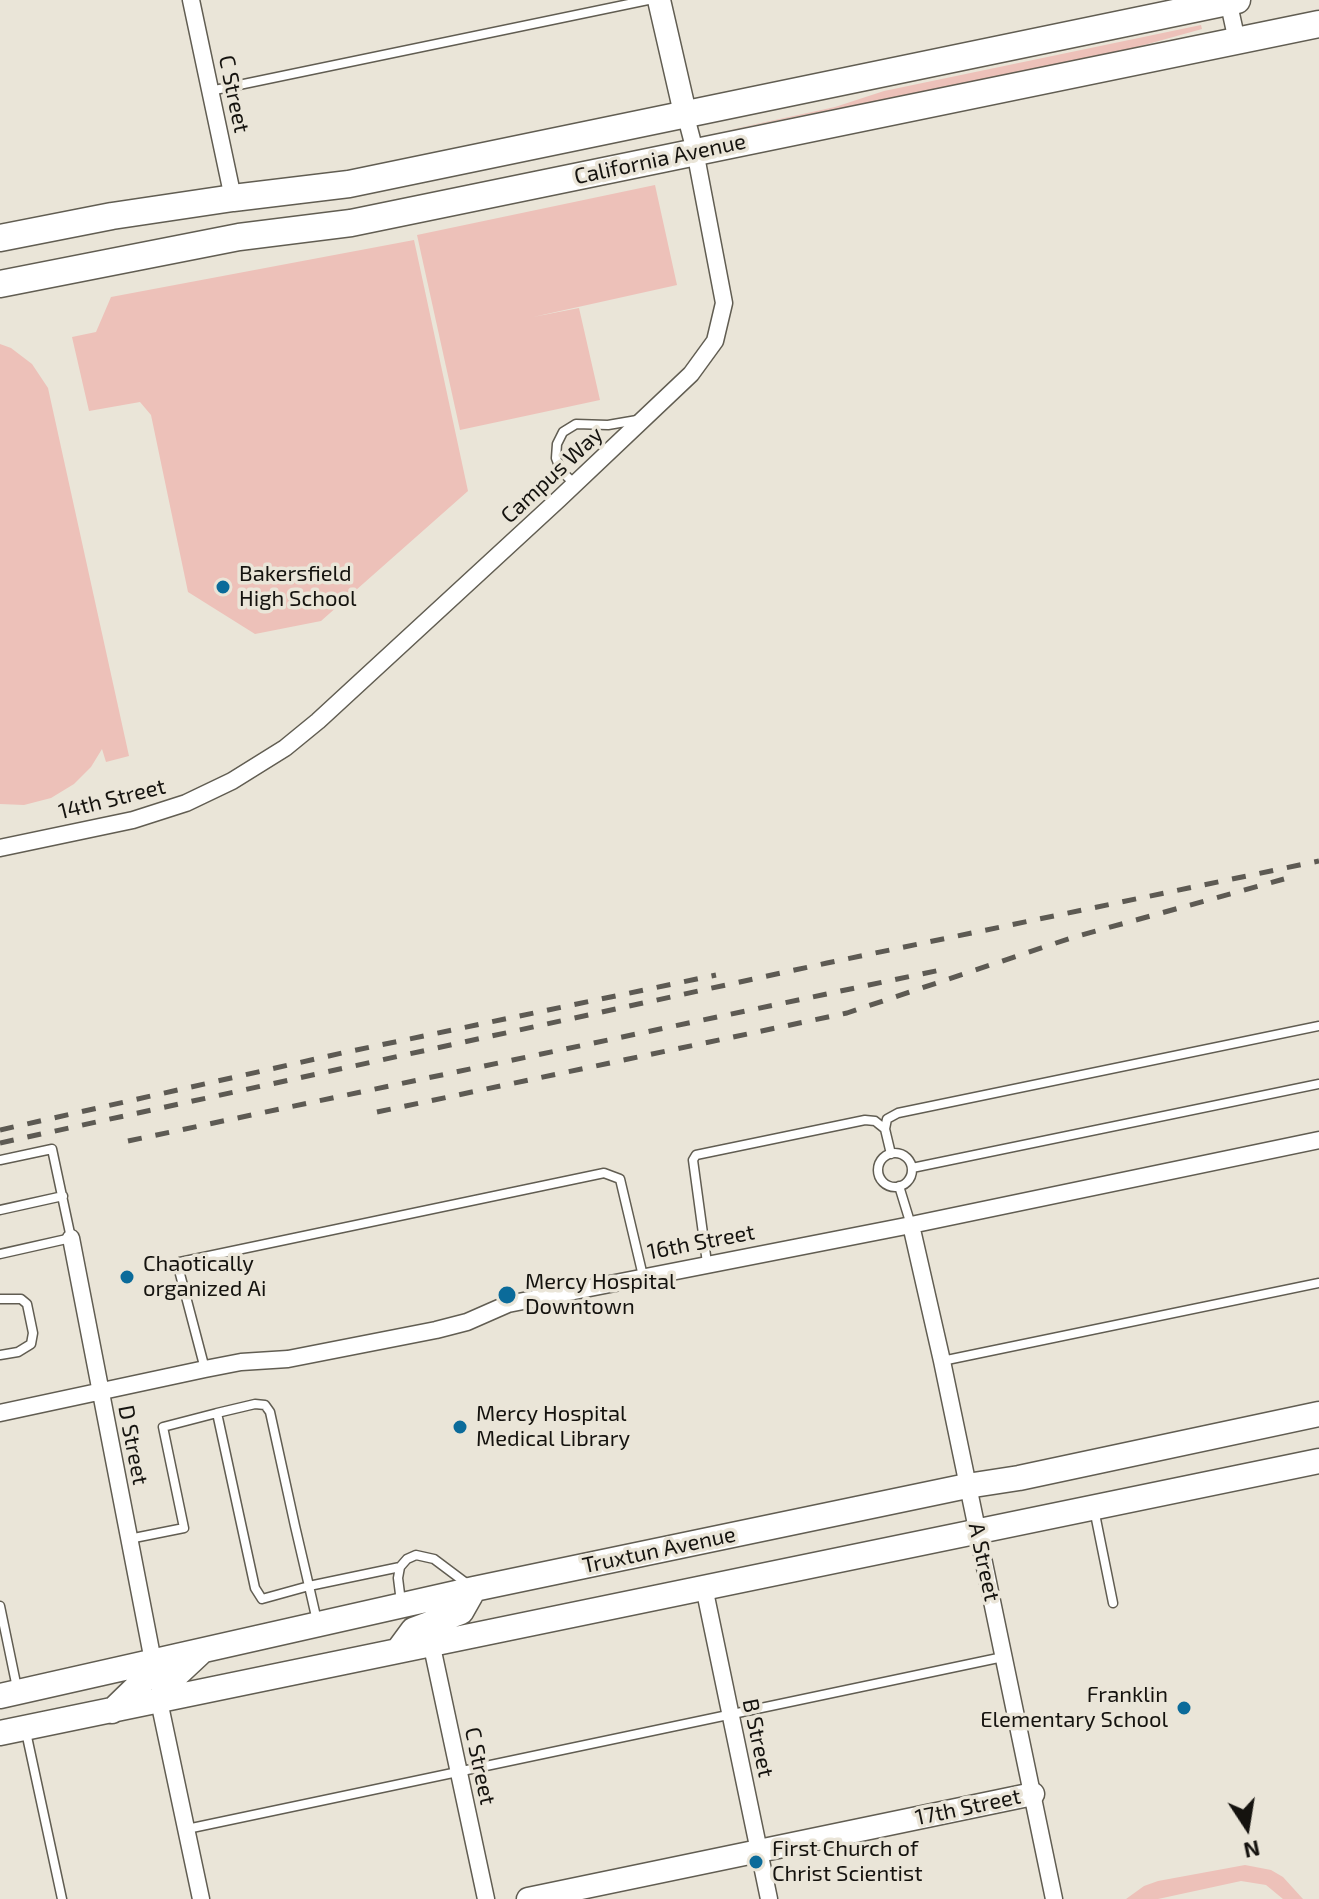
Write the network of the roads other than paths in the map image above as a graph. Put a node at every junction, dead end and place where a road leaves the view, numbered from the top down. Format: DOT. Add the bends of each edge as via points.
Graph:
graph roads {
  1 [pos="191,0"];
  2 [pos="648,0"];
  3 [pos="659,0"];
  4 [pos="1231,1"];
  5 [pos="1319,24"];
  6 [pos="1237,41"];
  7 [pos="210,91"];
  8 [pos="685,113"];
  9 [pos="695,151"];
  10 [pos="233,198"];
  11 [pos="0,238"];
  12 [pos="0,284"];
  13 [pos="646,419"];
  14 [pos="575,484"];
  15 [pos="232,781"];
  16 [pos="0,848"];
  17 [pos="1319,1026"];
  18 [pos="1319,1084"];
  19 [pos="885,1129"];
  20 [pos="1319,1140"];
  21 [pos="891,1154"];
  22 [pos="0,1160"];
  23 [pos="912,1168"];
  24 [pos="899,1186"];
  25 [pos="63,1196"];
  26 [pos="0,1210"];
  27 [pos="911,1225"];
  28 [pos="71,1238"];
  29 [pos="0,1254"];
  30 [pos="707,1263"];
  31 [pos="643,1276"];
  32 [pos="1319,1283"];
  33 [pos="0,1299"];
  34 [pos="0,1355"];
  35 [pos="942,1361"];
  36 [pos="205,1369"];
  37 [pos="100,1391"];
  38 [pos="0,1413"];
  39 [pos="217,1413"];
  40 [pos="1319,1414"];
  41 [pos="1319,1461"];
  42 [pos="967,1486"];
  43 [pos="1094,1508"];
  44 [pos="978,1530"];
  45 [pos="129,1539"];
  46 [pos="400,1567"];
  47 [pos="309,1586"];
  48 [pos="704,1587"];
  49 [pos="474,1589"];
  50 [pos="1113,1603"];
  51 [pos="402,1604"];
  52 [pos="0,1606"];
  53 [pos="318,1624"];
  54 [pos="431,1642"];
  55 [pos="399,1649"];
  56 [pos="202,1651"];
  57 [pos="1004,1657"];
  58 [pos="153,1661"];
  59 [pos="9,1694"];
  60 [pos="159,1701"];
  61 [pos="112,1711"];
  62 [pos="730,1713"];
  63 [pos="25,1728"];
  64 [pos="0,1733"];
  65 [pos="459,1771"];
  66 [pos="1033,1794"];
  67 [pos="187,1829"];
  68 [pos="759,1851"];
  69 [pos="62,1899"];
  70 [pos="201,1899"];
  71 [pos="486,1899"];
  72 [pos="528,1899"];
  73 [pos="769,1899"];
  74 [pos="1054,1899"];
  1 -- 7 [label="street, C Street"];
  2 -- 7 [label="lane"];
  3 -- 8 [label="street"];
  4 -- 6 [label="street"];
  4 -- 8 [label="main road, California Avenue"];
  5 -- 6 [label="main road, California Avenue"];
  6 -- 9 [label="main road, California Avenue"];
  7 -- 10 [label="street, C Street"];
  8 -- 9 [label="street, Campus Way"];
  8 -- 10 [label="main road, California Avenue" via="349,184"];
  9 -- 12 [label="main road, California Avenue" via="351,223 239,237"];
  9 -- 13 [label="street, Campus Way" via="724,303 715,341"];
  10 -- 11 [label="main road, California Avenue"];
  13 -- 14 [label="street, Campus Way"];
  13 -- 14 [label="lane" via="576,424 563,432 556,458"];
  14 -- 15 [label="street, Campus Way" via="318,721"];
  15 -- 16 [label="street, 14th Street" via="133,820"];
  17 -- 19 [label="lane" via="898,1113 887,1119"];
  18 -- 23 [label="lane"];
  19 -- 21 [label="lane"];
  19 -- 30 [label="lane" via="865,1120 696,1155"];
  20 -- 27 [label="street, 16th Street"];
  21 -- 23 [label="lane" via="904,1155"];
  21 -- 24 [label="lane" via="880,1162 879,1173 885,1183"];
  22 -- 25 [label="lane" via="52,1149"];
  23 -- 24 [label="lane" via="910,1178"];
  24 -- 27 [label="lane"];
  25 -- 26 [label="lane"];
  25 -- 28 [label="lane"];
  27 -- 30 [label="street, 16th Street"];
  27 -- 35 [label="street, A Street"];
  28 -- 29 [label="lane"];
  28 -- 37 [label="street, D Street"];
  30 -- 31 [label="street, 16th Street"];
  31 -- 36 [label="street, 16th Street" via="508,1304 436,1330"];
  31 -- 36 [label="lane" via="620,1179 604,1173 180,1262"];
  32 -- 35 [label="lane"];
  33 -- 34 [label="lane" via="27,1304 33,1333 31,1344"];
  35 -- 42 [label="street, A Street"];
  36 -- 37 [label="street, 16th Street"];
  37 -- 38 [label="street, 16th Street"];
  37 -- 45 [label="street, D Street"];
  39 -- 45 [label="lane" via="163,1427 184,1528"];
  39 -- 47 [label="lane" via="255,1404 270,1412"];
  39 -- 47 [label="lane" via="259,1597"];
  40 -- 42 [label="main road, Truxtun Avenue"];
  41 -- 43 [label="main road, Truxtun Avenue"];
  42 -- 44 [label="street, A Street"];
  42 -- 49 [label="main road, Truxtun Avenue"];
  43 -- 44 [label="main road, Truxtun Avenue"];
  43 -- 50 [label="lane"];
  44 -- 48 [label="main road, Truxtun Avenue"];
  44 -- 57 [label="street, A Street"];
  45 -- 58 [label="street, D Street"];
  46 -- 47 [label="lane"];
  46 -- 49 [label="lane" via="416,1555 434,1559"];
  46 -- 51 [label="lane"];
  47 -- 53 [label="lane"];
  48 -- 54 [label="main road, Truxtun Avenue"];
  48 -- 62 [label="street, B Street"];
  49 -- 51 [label="main road, Truxtun Avenue"];
  49 -- 55 [label="main road" via="461,1612 413,1630"];
  51 -- 53 [label="main road, Truxtun Avenue"];
  52 -- 59 [label="lane"];
  53 -- 56 [label="main road, Truxtun Avenue"];
  54 -- 55 [label="main road, Truxtun Avenue"];
  54 -- 65 [label="street, C Street"];
  55 -- 60 [label="main road, Truxtun Avenue"];
  56 -- 58 [label="main road, Truxtun Avenue"];
  56 -- 60 [label="main road" via="169,1682"];
  57 -- 62 [label="lane"];
  57 -- 66 [label="street, A Street"];
  58 -- 59 [label="main road, Truxtun Avenue"];
  58 -- 61 [label="main road" via="150,1674"];
  60 -- 61 [label="main road, Truxtun Avenue"];
  60 -- 67 [label="street"];
  61 -- 63 [label="main road, Truxtun Avenue"];
  62 -- 65 [label="lane"];
  62 -- 68 [label="street, B Street"];
  63 -- 64 [label="main road, Truxtun Avenue"];
  63 -- 69 [label="lane"];
  65 -- 67 [label="lane"];
  65 -- 71 [label="street, C Street"];
  66 -- 68 [label="street, 17th Street"];
  66 -- 74 [label="street, A Street"];
  67 -- 70 [label="street"];
  68 -- 72 [label="street, 17th Street"];
  68 -- 73 [label="street, B Street"];
}
